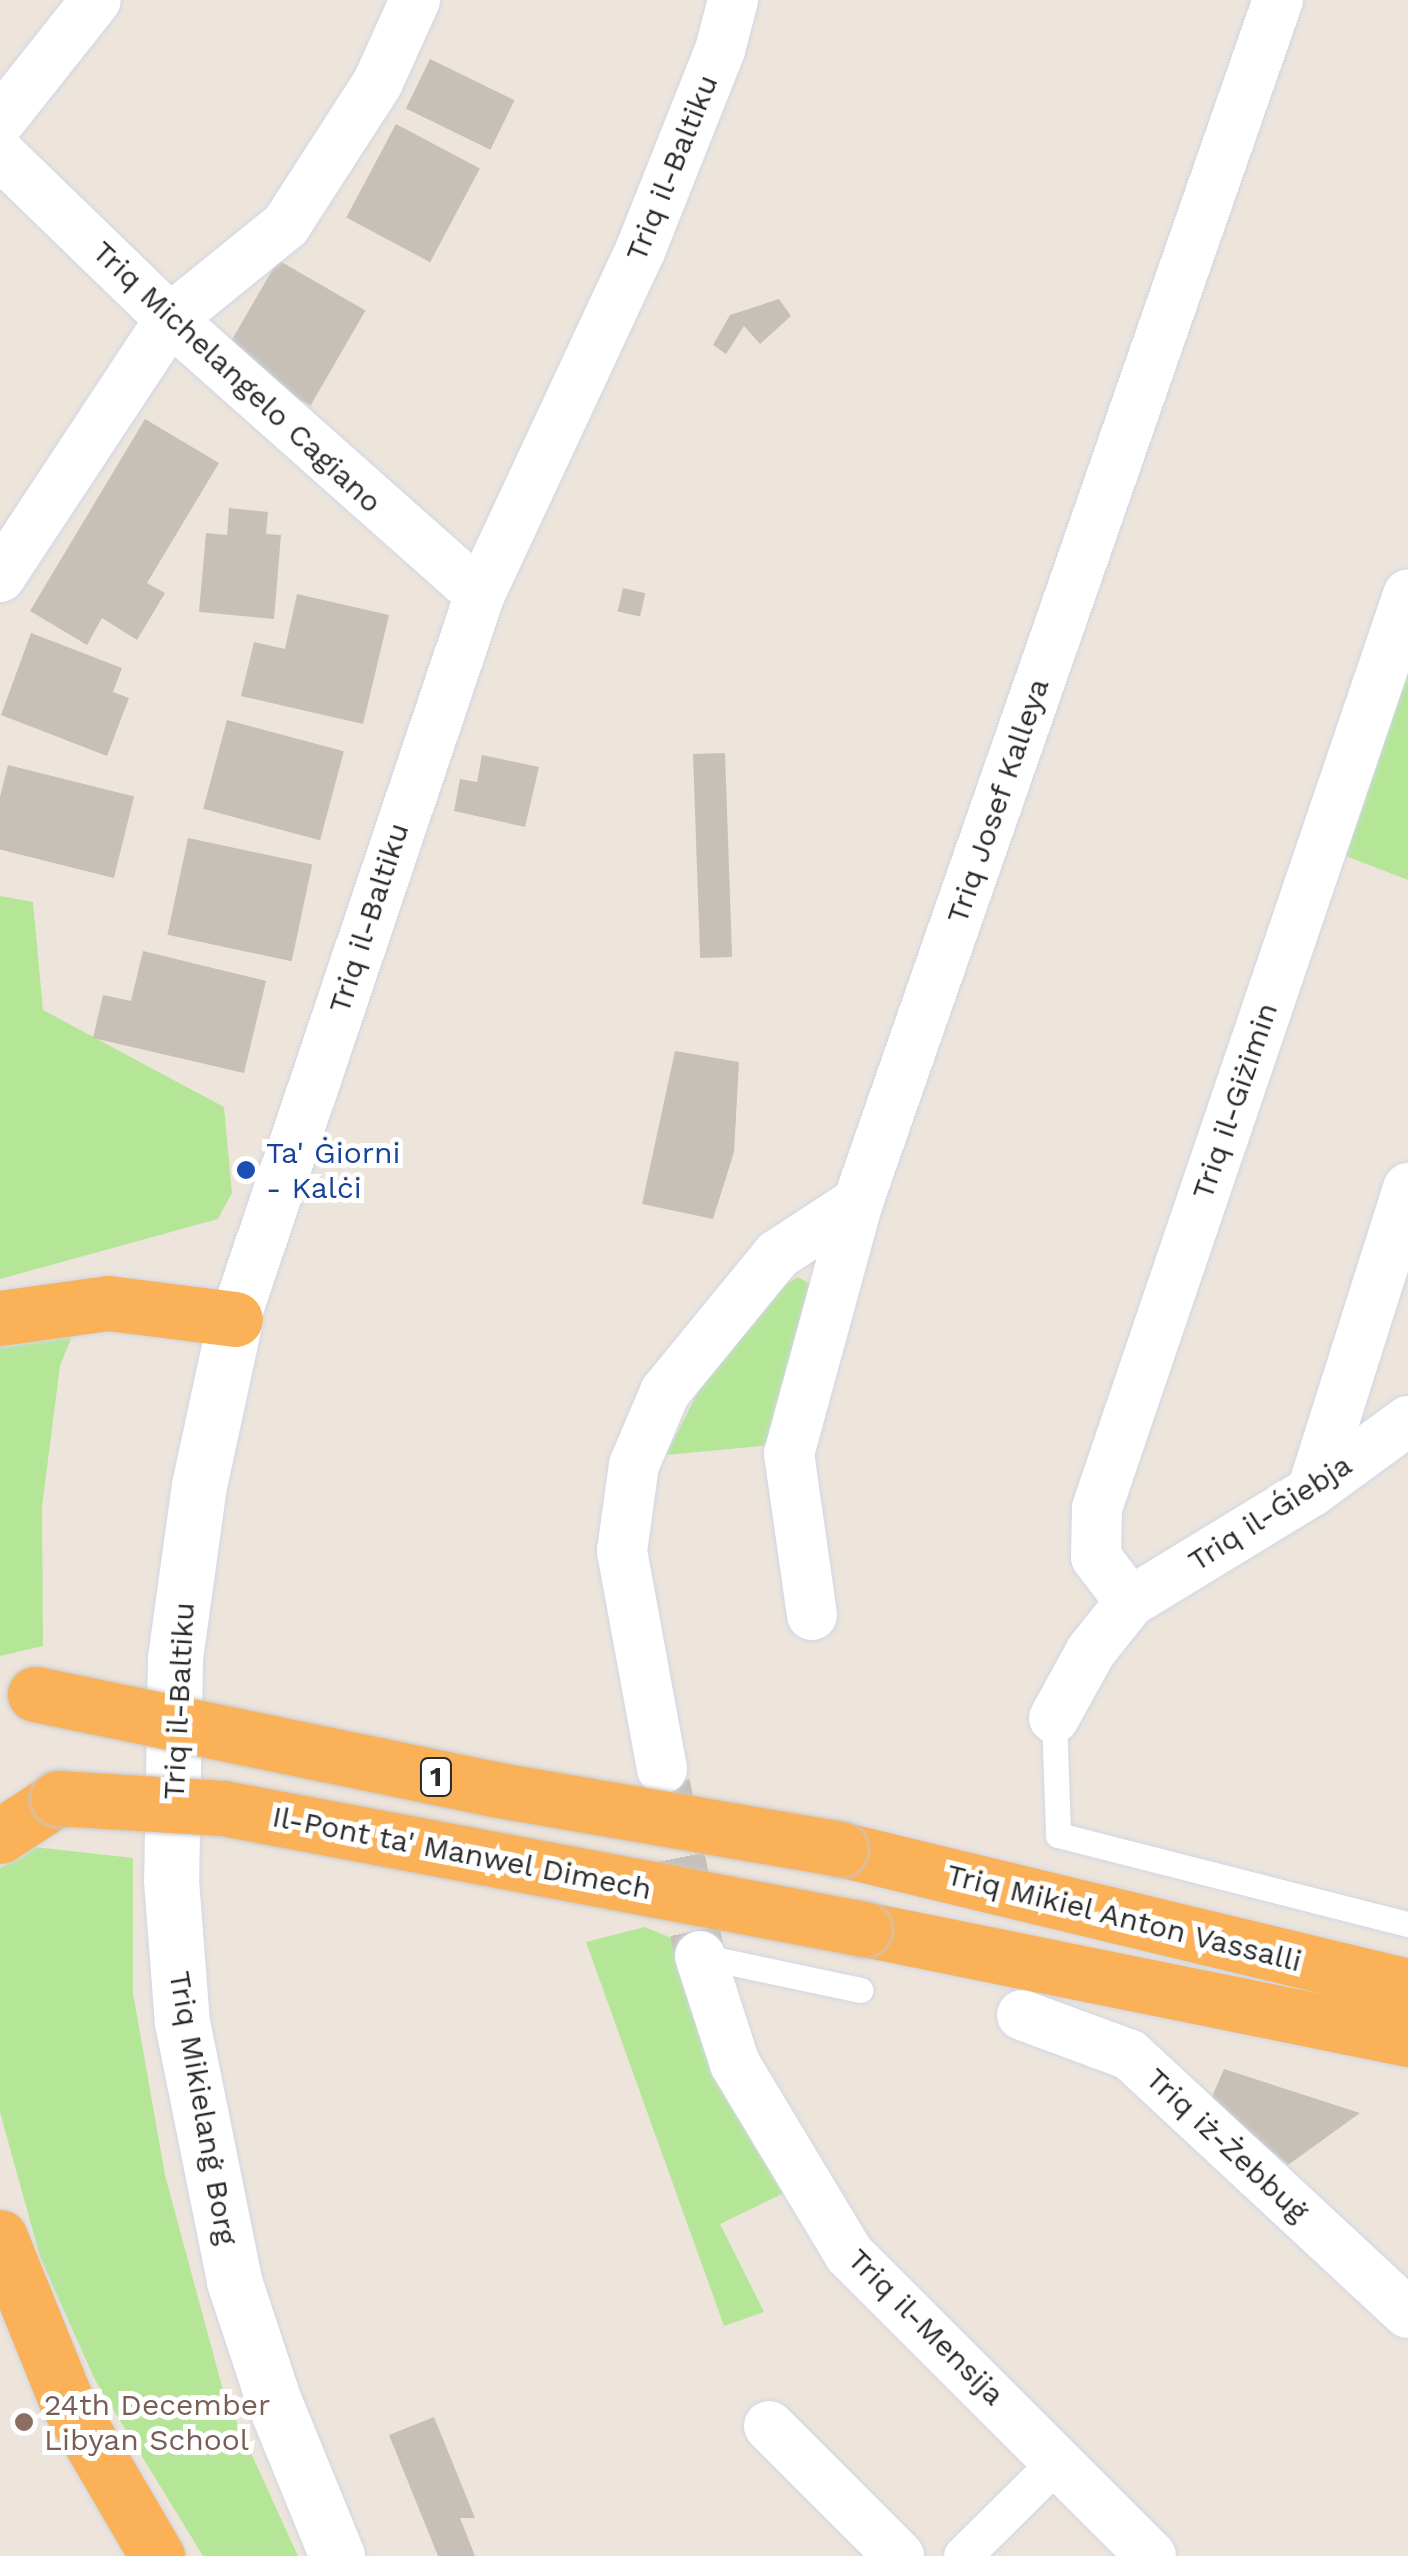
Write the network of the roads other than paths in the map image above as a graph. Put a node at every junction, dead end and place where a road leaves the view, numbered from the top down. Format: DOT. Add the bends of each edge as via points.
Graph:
graph roads {
  1 [pos="96,0"];
  2 [pos="415,0"];
  3 [pos="733,0"];
  4 [pos="1278,0"];
  5 [pos="0,121"];
  6 [pos="0,154"];
  7 [pos="170,319"];
  8 [pos="0,577"];
  9 [pos="480,594"];
  10 [pos="1408,595"];
  11 [pos="1408,1188"];
  12 [pos="858,1202"];
  13 [pos="0,1318"];
  14 [pos="235,1319"];
  15 [pos="1408,1420"];
  16 [pos="1312,1491"];
  17 [pos="1130,1602"];
  18 [pos="812,1615"];
  19 [pos="18,1693"];
  20 [pos="1054,1718"];
  21 [pos="662,1769"];
  22 [pos="58,1798"];
  23 [pos="0,1800"];
  24 [pos="0,1836"];
  25 [pos="171,1880"];
  26 [pos="1408,1924"];
  27 [pos="864,1929"];
  28 [pos="700,1956"];
  29 [pos="1408,1986"];
  30 [pos="860,1990"];
  31 [pos="1022,2015"];
  32 [pos="1408,2038"];
  33 [pos="0,2237"];
  34 [pos="1408,2313"];
  35 [pos="768,2426"];
  36 [pos="1060,2460"];
  37 [pos="157,2556"];
  38 [pos="337,2556"];
  39 [pos="899,2556"];
  40 [pos="962,2556"];
  41 [pos="1152,2556"];
  1 -- 5 [label="street"];
  2 -- 7 [label="street" via="378,82 286,225"];
  3 -- 9 [label="street, Triq il-Baltiku" via="720,50 640,251"];
  4 -- 12 [label="street, Triq Josef Kalleya"];
  6 -- 7 [label="street, Triq Michelangelo Cagiano"];
  7 -- 8 [label="street"];
  7 -- 9 [label="street, Triq Michelangelo Cagiano"];
  9 -- 14 [label="street, Triq il-Baltiku"];
  10 -- 17 [label="street, Triq il-Giżimin" via="1097,1508 1096,1557"];
  11 -- 16 [label="street"];
  12 -- 18 [label="street, Triq Josef Kalleya" via="789,1454"];
  12 -- 21 [label="street" via="777,1254 665,1392 634,1465 622,1551"];
  13 -- 14 [label="highway" via="108,1302"];
  14 -- 25 [label="main road, Triq il-Baltiku" via="199,1486 175,1659"];
  15 -- 16 [label="street, Triq il-Ǵiebja"];
  16 -- 17 [label="street, Triq il-Ǵiebja"];
  17 -- 20 [label="street" via="1091,1651"];
  19 -- 29 [label="highway, Triq Mikiel Anton Vassalli / 1, bridge" via="493,1789 840,1849"];
  20 -- 26 [label="lane" via="1058,1835"];
  22 -- 23 [label="highway, 1"];
  22 -- 24 [label="highway"];
  22 -- 27 [label="highway, Il-Pont ta' Manwel Dimech / 1, bridge" via="222,1808"];
  25 -- 38 [label="main road, Triq Mikielanġ Borg" via="182,2022 225,2245 273,2399"];
  27 -- 32 [label="highway, Triq Mikiel Anton Vassalli / 1"];
  28 -- 30 [label="lane"];
  28 -- 36 [label="street, Triq il-Mensija" via="735,2064 849,2254"];
  31 -- 34 [label="street, Triq iż-Żebbuġ" via="1130,2055"];
  33 -- 37 [label="highway" via="66,2400"];
  35 -- 39 [label="street"];
  36 -- 40 [label="street"];
  36 -- 41 [label="street, Triq il-Mensija"];
}
